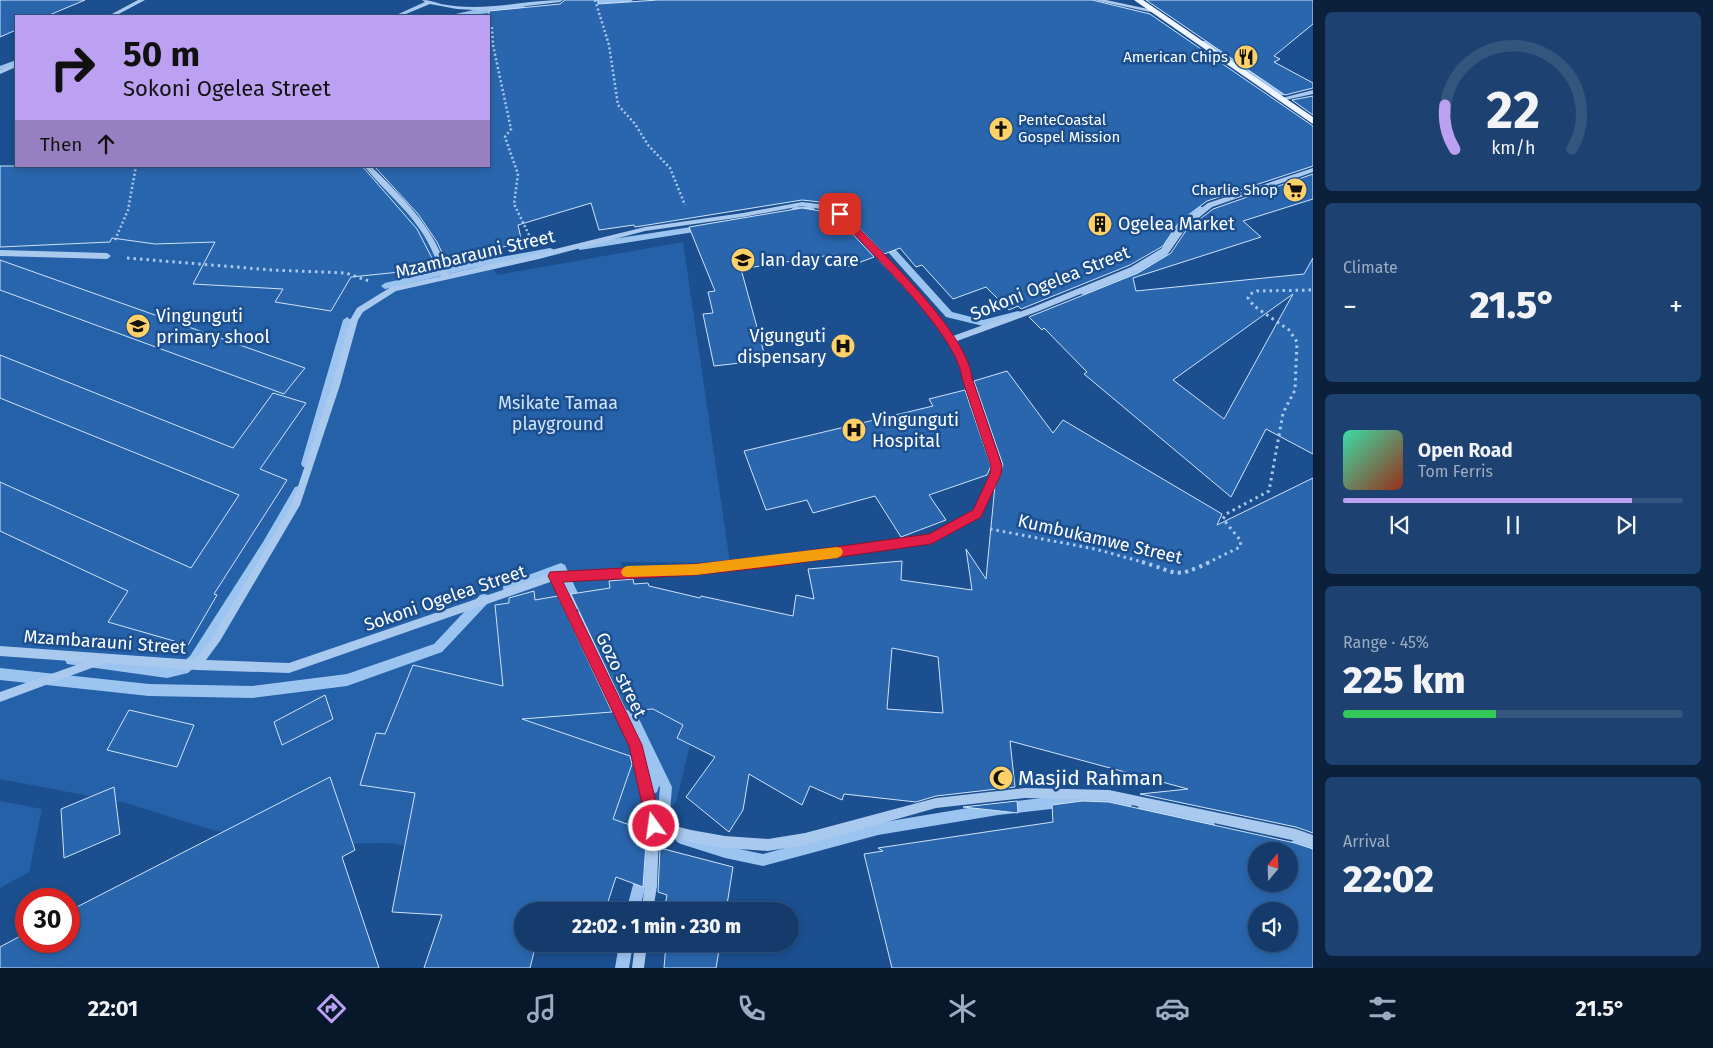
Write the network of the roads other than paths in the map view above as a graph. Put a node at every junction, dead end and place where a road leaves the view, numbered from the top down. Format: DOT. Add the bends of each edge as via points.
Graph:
graph roads {
  1 [pos="142,0"];
  2 [pos="560,0"];
  3 [pos="1097,0"];
  4 [pos="1138,0"];
  5 [pos="427,1"];
  6 [pos="1150,10"];
  7 [pos="113,15"];
  8 [pos="399,15"];
  9 [pos="15,65"];
  10 [pos="0,72"];
  11 [pos="1313,92"];
  12 [pos="1281,100"];
  13 [pos="1313,121"];
  14 [pos="368,167"];
  15 [pos="1313,170"];
  16 [pos="0,253"];
  17 [pos="107,256"];
  18 [pos="445,277"];
  19 [pos="952,340"];
  20 [pos="554,576"];
  21 [pos="0,651"];
  22 [pos="111,659"];
  23 [pos="197,665"];
  24 [pos="0,697"];
  25 [pos="652,818"];
  26 [pos="1313,841"];
  27 [pos="648,902"];
  28 [pos="640,952"];
  29 [pos="638,968"];
  1 -- 7 [label="street"];
  2 -- 5 [label="street" via="476,8 451,7"];
  3 -- 6 [label="street"];
  4 -- 6 [label="main road"];
  5 -- 8 [label="street"];
  6 -- 12 [label="main road"];
  9 -- 10 [label="street"];
  11 -- 12 [label="street"];
  12 -- 13 [label="main road"];
  14 -- 18 [label="street" via="399,198 434,243"];
  15 -- 19 [label="street, Sokoni Ogelea Street" via="1210,205 1183,226 1167,249 1134,268"];
  16 -- 17 [label="street"];
  18 -- 19 [label="street, Mzambarauni Street" via="645,229 802,204 819,206 840,214"];
  18 -- 23 [label="street, Mzambarauni Street" via="394,289 360,310 354,320 296,505 217,638"];
  19 -- 20 [label="street, Sokoni Ogelea Street" via="966,368 996,466 977,514 962,524 931,539 770,562 696,570"];
  20 -- 23 [label="street, Sokoni Ogelea Street" via="289,668"];
  20 -- 25 [label="street, Gozo street" via="636,745"];
  21 -- 22 [label="street, Mzambarauni Street"];
  22 -- 23 [label="street, Mzambarauni Street"];
  22 -- 24 [label="street"];
  25 -- 26 [label="street" via="654,826 691,836 768,845 805,839 936,803 1025,793 1109,795"];
  25 -- 27 [label="street, Gozo street" via="654,830"];
  28 -- 29 [label="street"];
}
